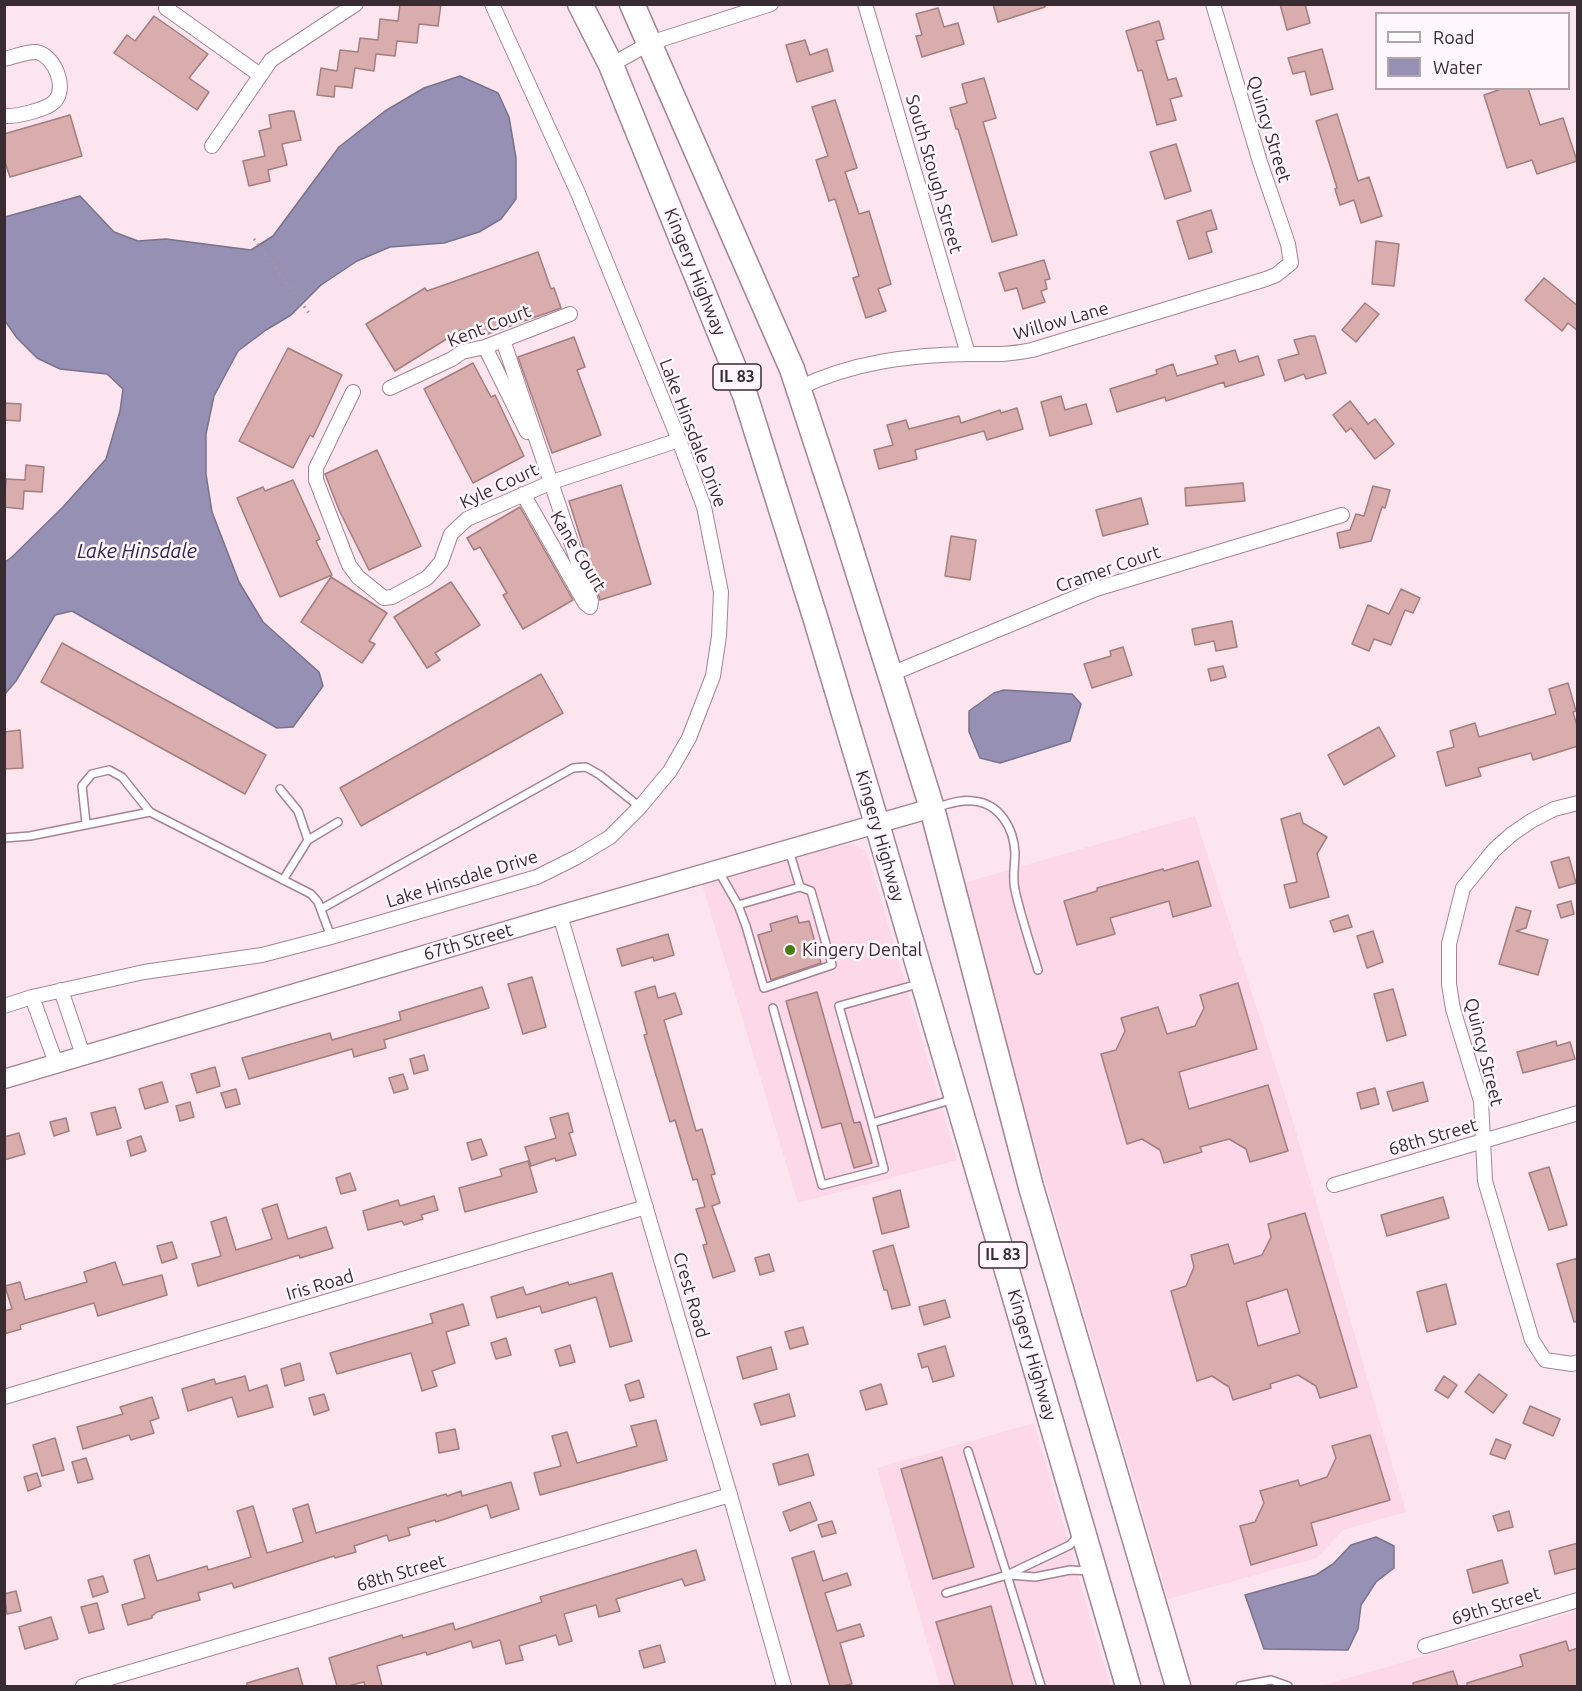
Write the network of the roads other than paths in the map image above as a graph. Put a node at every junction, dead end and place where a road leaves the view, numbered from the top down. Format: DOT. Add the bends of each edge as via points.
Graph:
graph roads {
  1 [pos="356,4"];
  2 [pos="492,4"];
  3 [pos="580,4"];
  4 [pos="632,4"];
  5 [pos="771,4"];
  6 [pos="865,4"];
  7 [pos="1212,4"];
  8 [pos="166,8"];
  9 [pos="650,43"];
  10 [pos="4,59"];
  11 [pos="611,65"];
  12 [pos="260,75"];
  13 [pos="4,116"];
  14 [pos="212,146"];
  15 [pos="1291,263"];
  16 [pos="570,314"];
  17 [pos="503,340"];
  18 [pos="485,348"];
  19 [pos="968,354"];
  20 [pos="390,388"];
  21 [pos="799,388"];
  22 [pos="353,392"];
  23 [pos="679,440"];
  24 [pos="552,482"];
  25 [pos="523,494"];
  26 [pos="1342,515"];
  27 [pos="891,674"];
  28 [pos="280,789"];
  29 [pos="1578,803"];
  30 [pos="640,807"];
  31 [pos="932,808"];
  32 [pos="150,812"];
  33 [pos="338,822"];
  34 [pos="86,824"];
  35 [pos="877,824"];
  36 [pos="4,838"];
  37 [pos="308,840"];
  38 [pos="789,849"];
  39 [pos="718,870"];
  40 [pos="283,880"];
  41 [pos="800,887"];
  42 [pos="738,905"];
  43 [pos="321,909"];
  44 [pos="560,915"];
  45 [pos="332,937"];
  46 [pos="1038,969"];
  47 [pos="923,983"];
  48 [pos="61,990"];
  49 [pos="32,997"];
  50 [pos="4,1006"];
  51 [pos="773,1008"];
  52 [pos="83,1055"];
  53 [pos="56,1063"];
  54 [pos="4,1079"];
  55 [pos="957,1099"];
  56 [pos="1578,1113"];
  57 [pos="872,1123"];
  58 [pos="1483,1141"];
  59 [pos="1334,1185"];
  60 [pos="646,1208"];
  61 [pos="1578,1362"];
  62 [pos="4,1397"];
  63 [pos="968,1451"];
  64 [pos="730,1495"];
  65 [pos="1083,1531"];
  66 [pos="1095,1571"];
  67 [pos="1007,1575"];
  68 [pos="946,1593"];
  69 [pos="1578,1600"];
  70 [pos="1425,1646"];
  71 [pos="82,1686"];
  72 [pos="784,1686"];
  73 [pos="1041,1686"];
  74 [pos="1128,1686"];
  75 [pos="1178,1686"];
  76 [pos="1240,1686"];
  77 [pos="1288,1686"];
  1 -- 12 [label="street" via="271,60"];
  2 -- 23 [label="street, Lake Hinsdale Drive" via="578,194"];
  3 -- 11 [label="highway, Kingery Highway / IL 83"];
  4 -- 9 [label="highway, IL 83"];
  5 -- 9 [label="street"];
  6 -- 19 [label="street, South Stough Street"];
  7 -- 15 [label="street, Quincy Street"];
  8 -- 12 [label="street"];
  9 -- 11 [label="street"];
  9 -- 21 [label="highway, IL 83"];
  10 -- 13 [label="street" via="39,52 50,59 57,71 60,91 49,106"];
  11 -- 35 [label="highway, Kingery Highway / IL 83" via="745,395"];
  12 -- 14 [label="street"];
  15 -- 19 [label="street, Willow Lane" via="1266,279 1032,350 1008,355"];
  16 -- 17 [label="street, Kent Court"];
  17 -- 18 [label="street, Kent Court"];
  17 -- 24 [label="street, Kane Court"];
  18 -- 20 [label="street, Kent Court" via="462,352"];
  18 -- 24 [label="street, Kane Court"];
  19 -- 21 [label="street, Willow Lane" via="873,362"];
  21 -- 27 [label="highway, IL 83"];
  22 -- 25 [label="street, Kyle Court" via="316,468 316,480 349,565 384,598 427,578 441,562 451,534 467,519"];
  23 -- 24 [label="street, Kyle Court"];
  23 -- 30 [label="street, Lake Hinsdale Drive" via="704,507 714,552 721,592 719,636 713,676 689,738 670,771"];
  24 -- 25 [label="street, Kyle Court"];
  24 -- 25 [label="street, Kane Court" via="590,607"];
  26 -- 27 [label="street, Cramer Court" via="1096,589"];
  27 -- 31 [label="highway, IL 83"];
  28 -- 37 [label="lane" via="298,811"];
  29 -- 58 [label="street, Quincy Street" via="1547,813 1512,834 1463,888 1449,944 1449,984 1481,1101"];
  30 -- 43 [label="lane" via="600,775 586,767 573,768"];
  30 -- 45 [label="street, Lake Hinsdale Drive" via="610,837 537,877"];
  31 -- 35 [label="street, 67th Street"];
  31 -- 46 [label="lane" via="974,801 988,804 1005,819 1014,841 1015,890"];
  31 -- 75 [label="highway, IL 83" via="1031,1187"];
  32 -- 34 [label="lane"];
  32 -- 34 [label="lane" via="122,777 109,770 92,774 82,786"];
  32 -- 40 [label="lane"];
  33 -- 37 [label="lane"];
  34 -- 36 [label="lane"];
  35 -- 38 [label="street, 67th Street"];
  35 -- 47 [label="highway, Kingery Highway / IL 83"];
  37 -- 40 [label="lane"];
  38 -- 39 [label="street, 67th Street"];
  38 -- 41 [label="lane"];
  39 -- 42 [label="lane"];
  39 -- 44 [label="street, 67th Street"];
  40 -- 43 [label="lane" via="311,894"];
  41 -- 42 [label="lane"];
  41 -- 42 [label="lane" via="810,891 832,965 764,988"];
  43 -- 45 [label="lane"];
  44 -- 52 [label="street, 67th Street"];
  44 -- 60 [label="street, Crest Road"];
  45 -- 48 [label="street, Lake Hinsdale Drive" via="262,955 144,972"];
  47 -- 55 [label="highway, Kingery Highway / IL 83"];
  47 -- 57 [label="lane" via="839,1006"];
  48 -- 49 [label="street, Lake Hinsdale Drive"];
  48 -- 52 [label="street"];
  49 -- 50 [label="street, Lake Hinsdale Drive"];
  49 -- 53 [label="street"];
  51 -- 57 [label="lane" via="822,1185 884,1169"];
  52 -- 53 [label="street, 67th Street"];
  53 -- 54 [label="street, 67th Street"];
  55 -- 57 [label="lane"];
  55 -- 65 [label="highway, Kingery Highway / IL 83"];
  56 -- 58 [label="street, 68th Street"];
  58 -- 59 [label="street, 68th Street"];
  58 -- 61 [label="street, Quincy Street" via="1485,1181 1532,1340 1545,1360"];
  60 -- 62 [label="street, Iris Road"];
  60 -- 64 [label="street, Crest Road"];
  63 -- 67 [label="lane"];
  64 -- 71 [label="street, 68th Street"];
  64 -- 72 [label="street, Crest Road"];
  65 -- 66 [label="highway, Kingery Highway / IL 83"];
  65 -- 67 [label="lane" via="1070,1545"];
  66 -- 67 [label="lane" via="1070,1570 1035,1577"];
  66 -- 74 [label="highway, Kingery Highway / IL 83"];
  67 -- 68 [label="lane"];
  67 -- 73 [label="lane"];
  69 -- 70 [label="street, 69th Street"];
  76 -- 77 [label="lane" via="1271,1680"];
}
